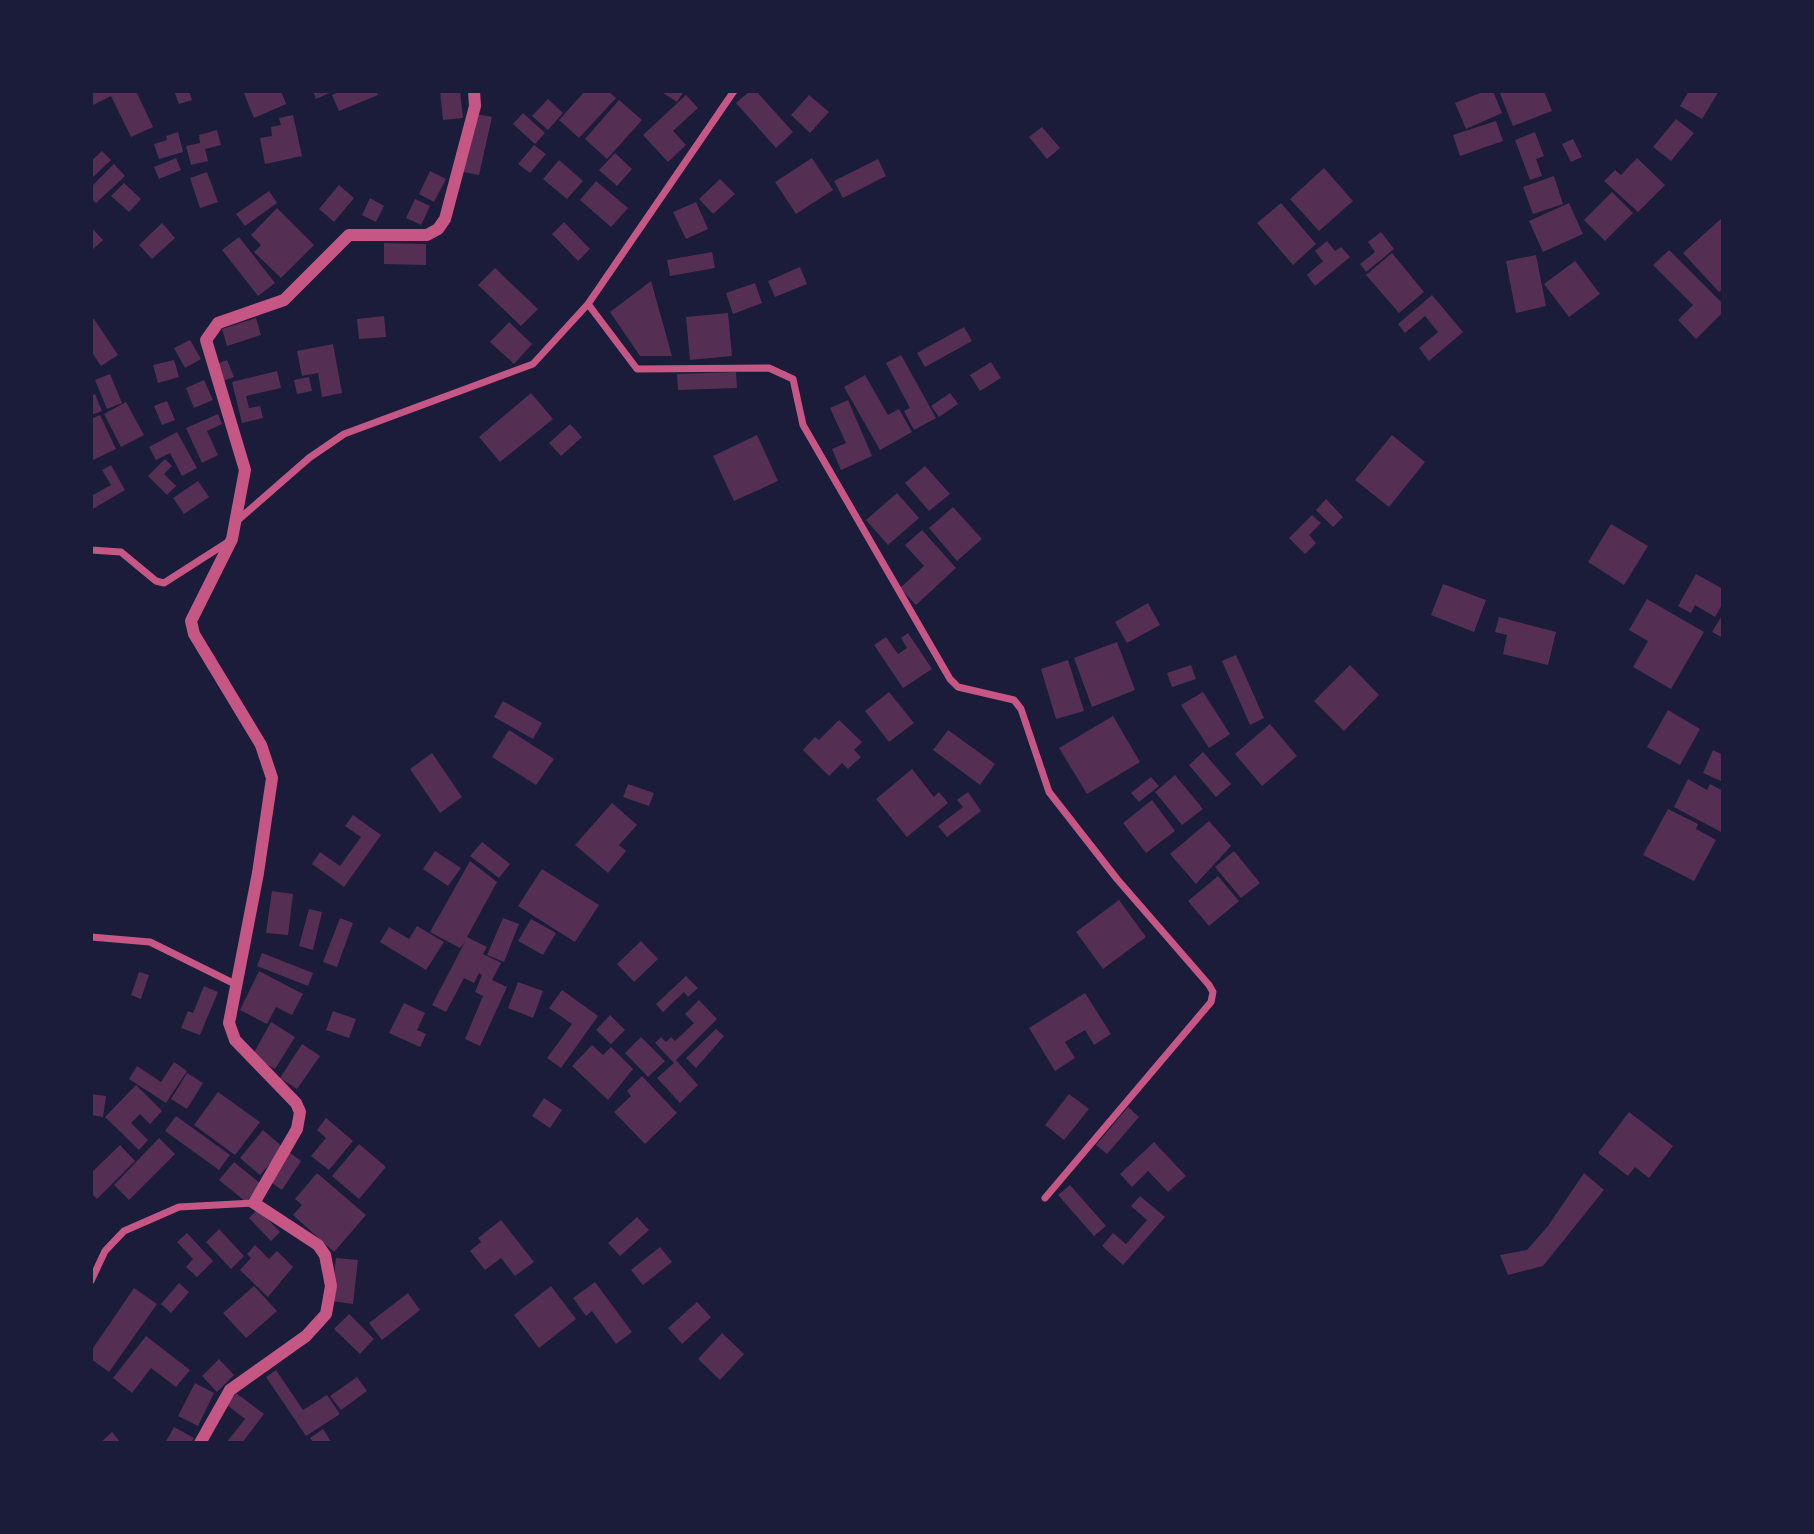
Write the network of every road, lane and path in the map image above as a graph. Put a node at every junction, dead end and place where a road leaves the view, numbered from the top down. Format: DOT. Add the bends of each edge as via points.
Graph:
graph roads {
  1 [pos="474,91"];
  2 [pos="733,91"];
  3 [pos="588,304"];
  4 [pos="235,521"];
  5 [pos="232,539"];
  6 [pos="91,550"];
  7 [pos="91,937"];
  8 [pos="235,984"];
  9 [pos="1045,1198"];
  10 [pos="254,1203"];
  11 [pos="91,1281"];
  12 [pos="200,1443"];
  1 -- 4 [label="street" via="475,106 445,219 438,229 427,235 349,235 284,300 212,329 206,340 245,470"];
  2 -- 3 [label="street"];
  3 -- 4 [label="street" via="533,364 344,434"];
  3 -- 9 [label="street" via="637,369 769,368 793,379 803,425 950,679 958,687 1014,700 1049,792 1213,992 1211,1002"];
  4 -- 5 [label="street"];
  5 -- 6 [label="street" via="164,583 121,552"];
  5 -- 8 [label="street" via="191,621 194,634 261,745 272,778"];
  7 -- 8 [label="street" via="150,942"];
  8 -- 10 [label="street" via="229,1023 235,1040 296,1102 300,1112 297,1129"];
  10 -- 11 [label="street" via="179,1207 124,1231 106,1251"];
  10 -- 12 [label="street" via="318,1245 325,1255 331,1286 326,1314 306,1336 230,1390"];
}
